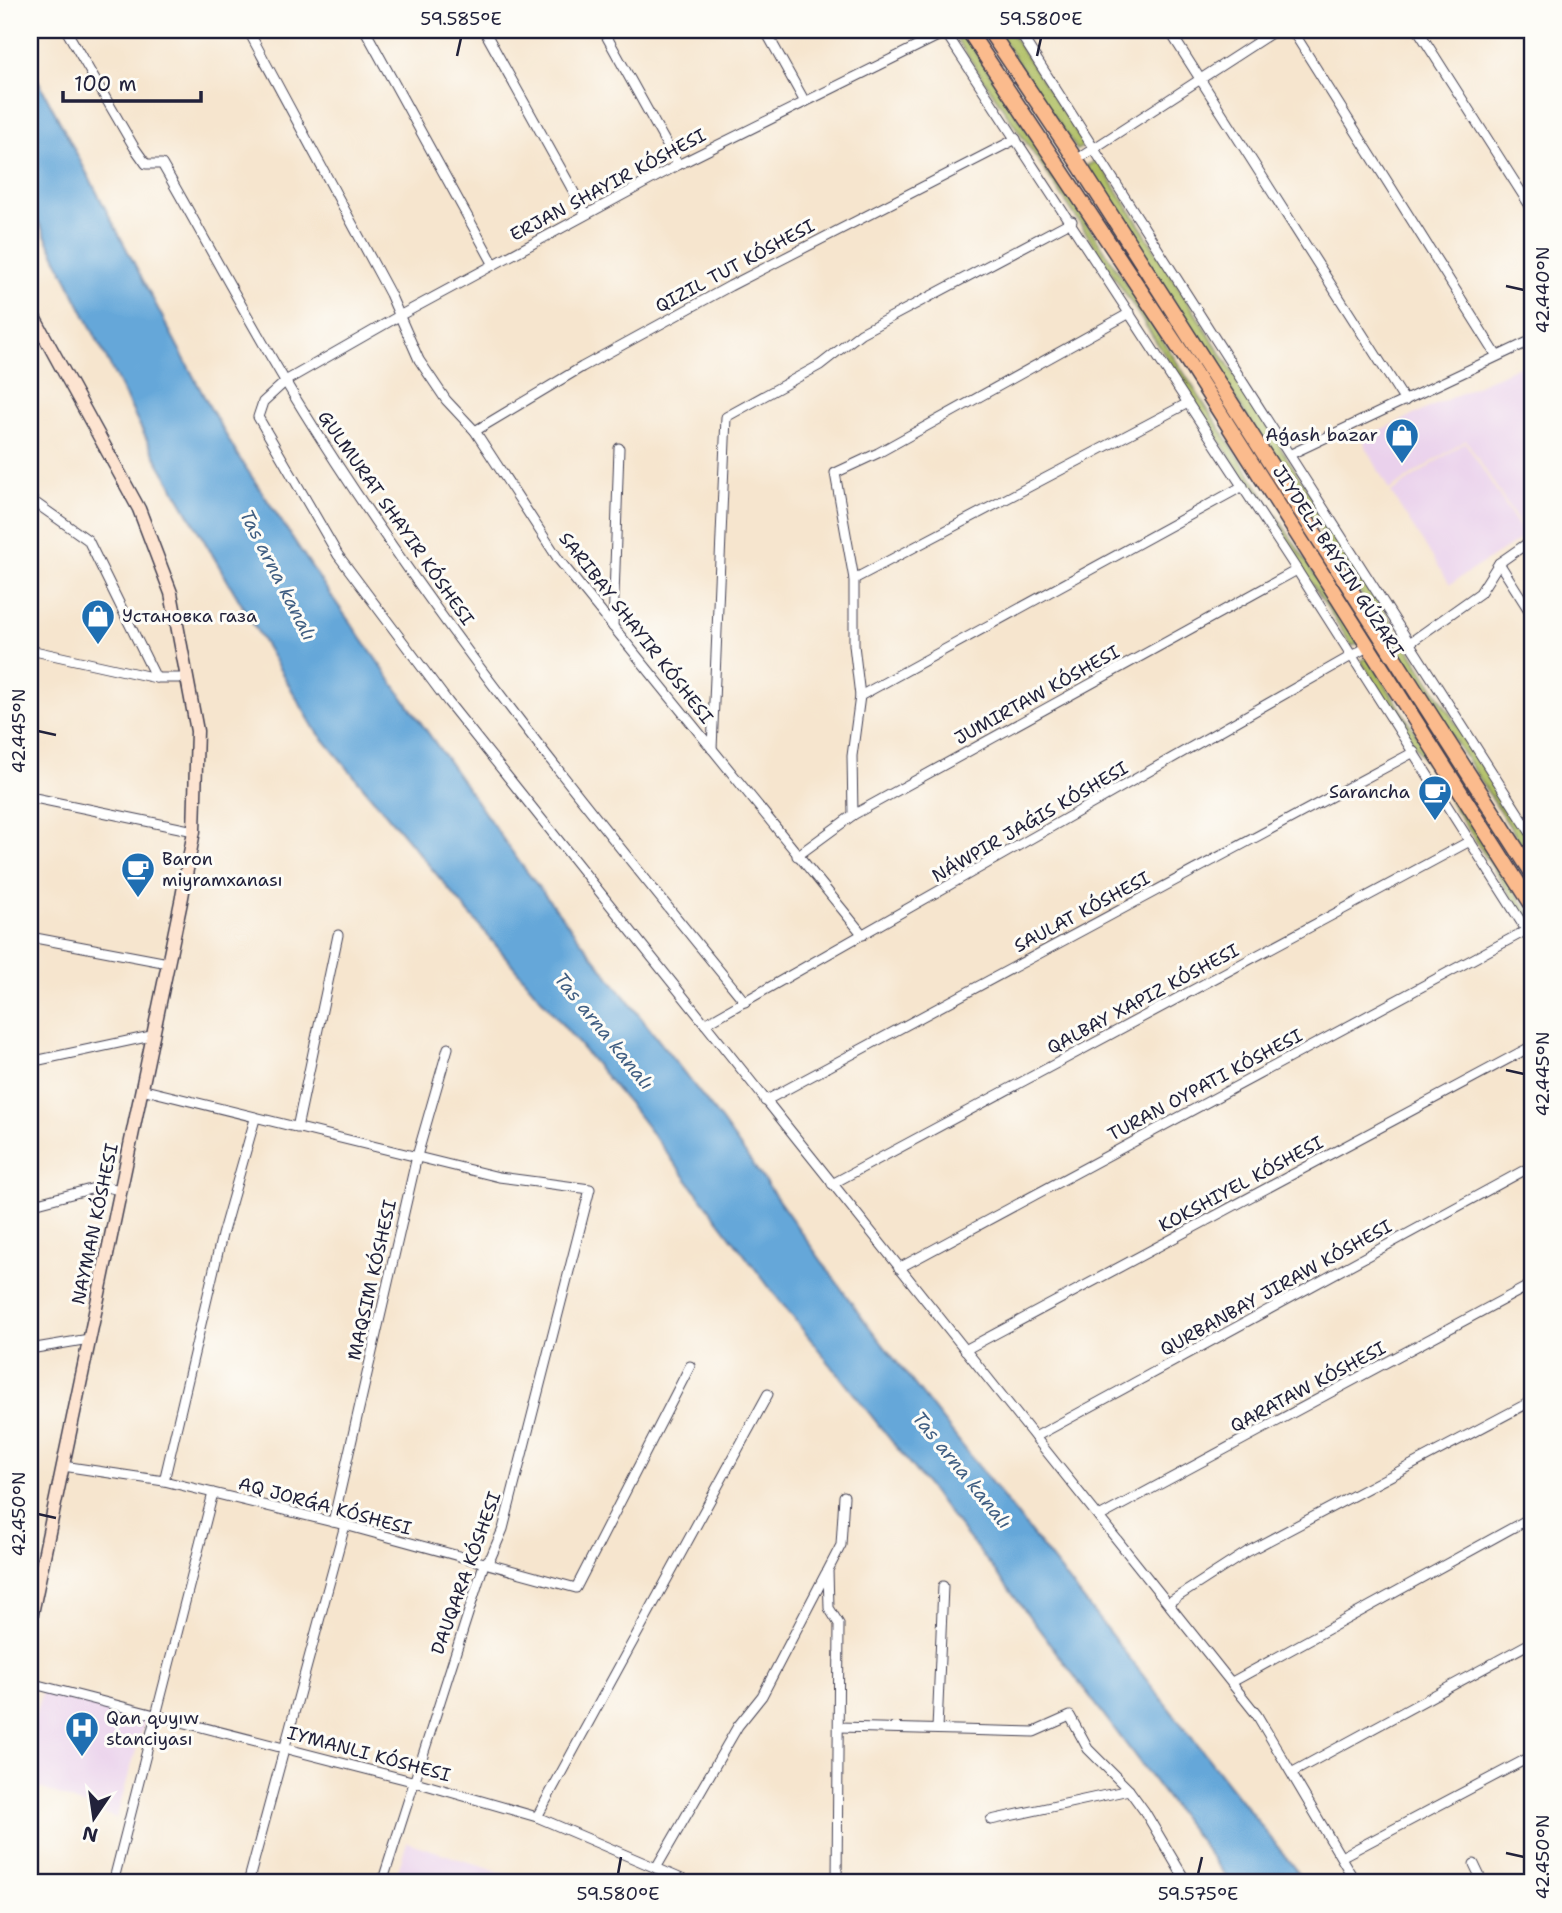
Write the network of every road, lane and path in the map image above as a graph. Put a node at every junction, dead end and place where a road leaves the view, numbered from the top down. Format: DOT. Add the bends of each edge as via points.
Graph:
graph roads {
  1 [pos="66,30"];
  2 [pos="248,30"];
  3 [pos="365,30"];
  4 [pos="484,30"];
  5 [pos="603,30"];
  6 [pos="765,30"];
  7 [pos="968,30"];
  8 [pos="989,30"];
  9 [pos="1018,30"];
  10 [pos="1169,30"];
  11 [pos="1276,30"];
  12 [pos="1292,30"];
  13 [pos="1418,30"];
  14 [pos="947,31"];
  15 [pos="1200,78"];
  16 [pos="805,102"];
  17 [pos="1016,139"];
  18 [pos="1096,149"];
  19 [pos="1076,160"];
  20 [pos="678,165"];
  21 [pos="1532,209"];
  22 [pos="586,214"];
  23 [pos="1072,221"];
  24 [pos="493,263"];
  25 [pos="30,310"];
  26 [pos="1130,313"];
  27 [pos="399,316"];
  28 [pos="1532,340"];
  29 [pos="1497,356"];
  30 [pos="287,380"];
  31 [pos="1405,401"];
  32 [pos="1188,403"];
  33 [pos="475,430"];
  34 [pos="619,448"];
  35 [pos="1291,454"];
  36 [pos="1243,486"];
  37 [pos="32,499"];
  38 [pos="1532,540"];
  39 [pos="1499,563"];
  40 [pos="1297,570"];
  41 [pos="854,579"];
  42 [pos="1532,615"];
  43 [pos="613,627"];
  44 [pos="1411,642"];
  45 [pos="1369,646"];
  46 [pos="30,650"];
  47 [pos="1353,657"];
  48 [pos="156,678"];
  49 [pos="187,678"];
  50 [pos="860,696"];
  51 [pos="712,749"];
  52 [pos="1414,752"];
  53 [pos="30,797"];
  54 [pos="853,815"];
  55 [pos="194,831"];
  56 [pos="1532,835"];
  57 [pos="1470,841"];
  58 [pos="797,856"];
  59 [pos="1532,873"];
  60 [pos="1532,905"];
  61 [pos="1527,930"];
  62 [pos="863,934"];
  63 [pos="338,935"];
  64 [pos="30,937"];
  65 [pos="1532,939"];
  66 [pos="168,963"];
  67 [pos="745,1002"];
  68 [pos="705,1024"];
  69 [pos="151,1035"];
  70 [pos="1532,1046"];
  71 [pos="448,1048"];
  72 [pos="30,1062"];
  73 [pos="141,1089"];
  74 [pos="765,1101"];
  75 [pos="255,1119"];
  76 [pos="297,1128"];
  77 [pos="417,1156"];
  78 [pos="1532,1166"];
  79 [pos="832,1184"];
  80 [pos="120,1190"];
  81 [pos="30,1205"];
  82 [pos="899,1268"];
  83 [pos="1532,1284"];
  84 [pos="89,1339"];
  85 [pos="30,1349"];
  86 [pos="965,1350"];
  87 [pos="690,1366"];
  88 [pos="768,1394"];
  89 [pos="1532,1401"];
  90 [pos="1035,1437"];
  91 [pos="63,1466"];
  92 [pos="164,1481"];
  93 [pos="213,1493"];
  94 [pos="844,1496"];
  95 [pos="1099,1517"];
  96 [pos="1532,1517"];
  97 [pos="332,1522"];
  98 [pos="345,1525"];
  99 [pos="484,1564"];
  100 [pos="828,1570"];
  101 [pos="943,1586"];
  102 [pos="33,1591"];
  103 [pos="1168,1603"];
  104 [pos="30,1623"];
  105 [pos="1532,1642"];
  106 [pos="1231,1682"];
  107 [pos="30,1683"];
  108 [pos="156,1715"];
  109 [pos="839,1727"];
  110 [pos="937,1729"];
  111 [pos="285,1748"];
  112 [pos="1532,1756"];
  113 [pos="1293,1772"];
  114 [pos="412,1781"];
  115 [pos="1129,1790"];
  116 [pos="537,1816"];
  117 [pos="991,1820"];
  118 [pos="1341,1857"];
  119 [pos="1474,1864"];
  120 [pos="656,1868"];
  121 [pos="113,1883"];
  122 [pos="248,1883"];
  123 [pos="382,1883"];
  124 [pos="691,1883"];
  125 [pos="836,1883"];
  126 [pos="1187,1883"];
  127 [pos="1356,1883"];
  128 [pos="1483,1883"];
  1 -- 30 [label="street" via="146,164 162,164"];
  2 -- 27 [label="street"];
  3 -- 24 [label="street"];
  4 -- 22 [label="street"];
  5 -- 20 [label="street"];
  6 -- 16 [label="street"];
  7 -- 45 [label="main road"];
  8 -- 19 [label="main road"];
  9 -- 18 [label="street"];
  10 -- 15 [label="street"];
  11 -- 15 [label="street"];
  12 -- 29 [label="street"];
  13 -- 21 [label="street"];
  14 -- 16 [label="street"];
  14 -- 17 [label="street"];
  15 -- 18 [label="street"];
  15 -- 31 [label="street"];
  16 -- 20 [label="street"];
  17 -- 23 [label="street"];
  17 -- 33 [label="street" via="730,286"];
  18 -- 19 [label="street"];
  18 -- 35 [label="street"];
  19 -- 59 [label="main road"];
  20 -- 22 [label="street"];
  22 -- 24 [label="street"];
  23 -- 26 [label="street"];
  23 -- 51 [label="street" via="861,333 820,365 726,416"];
  24 -- 27 [label="street"];
  25 -- 49 [label="main road, NAYMAN KÓSHESI" via="139,509 171,593"];
  26 -- 32 [label="street"];
  26 -- 41 [label="street" via="835,473"];
  27 -- 30 [label="street"];
  27 -- 33 [label="street" via="419,360 446,400"];
  28 -- 29 [label="street"];
  29 -- 31 [label="street"];
  30 -- 67 [label="street" via="303,411 456,634 585,806"];
  30 -- 68 [label="street" via="263,402 258,417 338,555 503,773"];
  31 -- 35 [label="street"];
  32 -- 36 [label="street"];
  32 -- 41 [label="street"];
  33 -- 43 [label="street" via="559,560"];
  34 -- 43 [label="street"];
  35 -- 44 [label="street"];
  36 -- 40 [label="street"];
  36 -- 50 [label="street"];
  37 -- 48 [label="street" via="88,540"];
  38 -- 39 [label="street"];
  39 -- 42 [label="street"];
  39 -- 44 [label="street" via="1480,593"];
  40 -- 47 [label="street"];
  40 -- 54 [label="street"];
  41 -- 50 [label="street"];
  43 -- 51 [label="street"];
  44 -- 56 [label="street"];
  45 -- 47 [label="street"];
  45 -- 60 [label="main road"];
  46 -- 48 [label="street"];
  47 -- 52 [label="street"];
  47 -- 62 [label="street"];
  48 -- 49 [label="street"];
  49 -- 55 [label="main road, NAYMAN KÓSHESI" via="197,731"];
  50 -- 54 [label="street" via="852,756"];
  51 -- 58 [label="street"];
  52 -- 57 [label="street"];
  52 -- 74 [label="street, SAULAT KÓSHESI"];
  53 -- 55 [label="street"];
  54 -- 58 [label="street"];
  55 -- 66 [label="main road, NAYMAN KÓSHESI"];
  57 -- 61 [label="street"];
  57 -- 79 [label="street"];
  58 -- 62 [label="street"];
  61 -- 65 [label="street"];
  61 -- 82 [label="street"];
  62 -- 67 [label="street"];
  63 -- 76 [label="street"];
  64 -- 66 [label="street"];
  66 -- 69 [label="main road, NAYMAN KÓSHESI"];
  67 -- 68 [label="street"];
  68 -- 74 [label="street"];
  69 -- 72 [label="street"];
  69 -- 73 [label="main road, NAYMAN KÓSHESI"];
  70 -- 86 [label="street, KOKSHIYEL KÓSHESI"];
  71 -- 77 [label="street"];
  73 -- 75 [label="street"];
  73 -- 80 [label="main road, NAYMAN KÓSHESI"];
  74 -- 79 [label="street"];
  75 -- 76 [label="street"];
  75 -- 92 [label="street" via="222,1235"];
  76 -- 77 [label="street"];
  77 -- 97 [label="street"];
  77 -- 99 [label="street, DAUQARA KÓSHESI" via="499,1177 590,1189 503,1528"];
  78 -- 90 [label="street"];
  79 -- 82 [label="street"];
  80 -- 81 [label="street" via="102,1186"];
  80 -- 84 [label="main road, NAYMAN KÓSHESI"];
  82 -- 86 [label="street"];
  83 -- 95 [label="street, QARATAW KÓSHESI"];
  84 -- 85 [label="street"];
  84 -- 91 [label="main road, NAYMAN KÓSHESI"];
  86 -- 90 [label="street"];
  87 -- 99 [label="street, AQ JORǴA KÓSHESI" via="576,1588"];
  88 -- 116 [label="street"];
  89 -- 103 [label="street" via="1247,1552"];
  90 -- 95 [label="street"];
  91 -- 92 [label="street, AQ JORǴA KÓSHESI"];
  91 -- 102 [label="main road, NAYMAN KÓSHESI"];
  92 -- 93 [label="street, AQ JORǴA KÓSHESI"];
  93 -- 97 [label="street, AQ JORǴA KÓSHESI"];
  93 -- 108 [label="street"];
  94 -- 100 [label="street" via="841,1545"];
  95 -- 103 [label="street"];
  96 -- 106 [label="street"];
  97 -- 98 [label="street, AQ JORǴA KÓSHESI"];
  98 -- 99 [label="street, AQ JORǴA KÓSHESI"];
  98 -- 111 [label="street"];
  99 -- 114 [label="street, DAUQARA KÓSHESI"];
  100 -- 109 [label="street" via="829,1608 839,1624"];
  100 -- 120 [label="street" via="762,1696 738,1727"];
  101 -- 110 [label="street"];
  102 -- 104 [label="main road, NAYMAN KÓSHESI"];
  103 -- 106 [label="street"];
  105 -- 113 [label="street"];
  106 -- 113 [label="street" via="1274,1738"];
  107 -- 108 [label="street"];
  108 -- 111 [label="street"];
  108 -- 121 [label="street"];
  109 -- 110 [label="street"];
  109 -- 125 [label="street"];
  110 -- 115 [label="street" via="1034,1732 1070,1716 1088,1749"];
  111 -- 114 [label="street"];
  111 -- 122 [label="street"];
  112 -- 118 [label="street"];
  113 -- 118 [label="street"];
  114 -- 116 [label="street"];
  114 -- 123 [label="street, DAUQARA KÓSHESI"];
  115 -- 117 [label="street"];
  115 -- 126 [label="street"];
  116 -- 120 [label="street"];
  118 -- 127 [label="street"];
  119 -- 128 [label="street"];
  120 -- 124 [label="street"];
}
